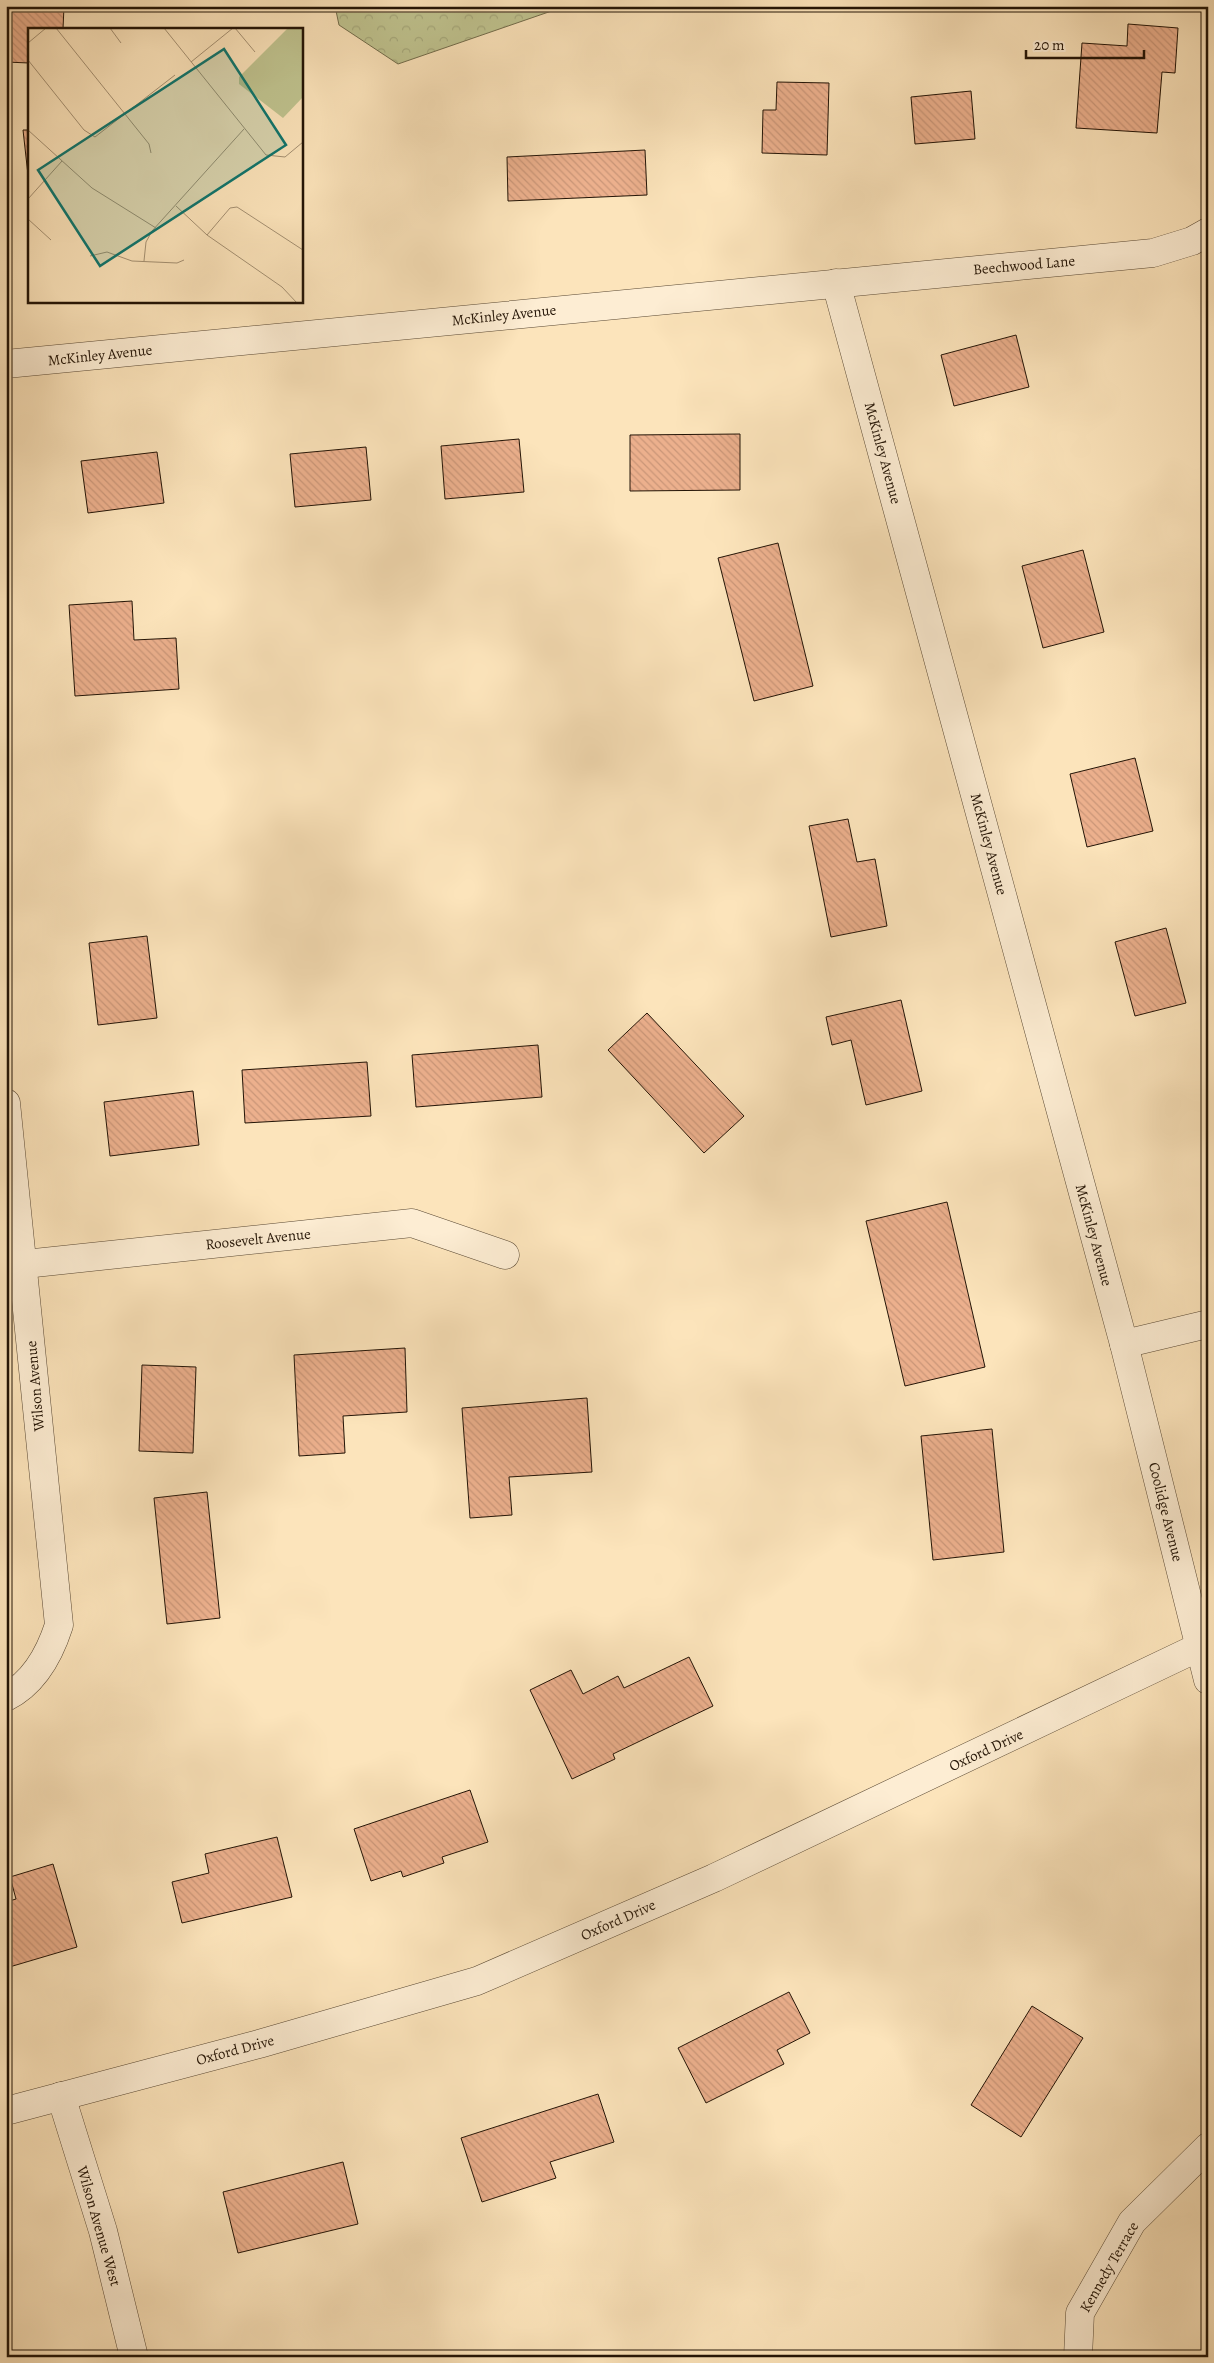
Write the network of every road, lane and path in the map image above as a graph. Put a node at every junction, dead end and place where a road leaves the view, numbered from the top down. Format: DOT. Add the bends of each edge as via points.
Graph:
graph roads {
  1 [pos="1208,232"];
  2 [pos="836,283"];
  3 [pos="6,364"];
  4 [pos="6,1103"];
  5 [pos="505,1255"];
  6 [pos="15,1266"];
  7 [pos="1208,1324"];
  8 [pos="1124,1344"];
  9 [pos="1199,1647"];
  10 [pos="1208,1680"];
  11 [pos="6,1697"];
  12 [pos="62,2096"];
  13 [pos="6,2111"];
  14 [pos="1208,2147"];
  15 [pos="134,2357"];
  16 [pos="1078,2357"];
  1 -- 2 [label="street, Beechwood Lane" via="1192,241 1153,253"];
  2 -- 3 [label="street, McKinley Avenue"];
  2 -- 8 [label="street, McKinley Avenue"];
  4 -- 6 [label="street, Wilson Avenue"];
  5 -- 6 [label="street, Roosevelt Avenue" via="412,1223"];
  6 -- 11 [label="street, Wilson Avenue" via="59,1625 51,1650 42,1664 18,1692"];
  7 -- 8 [label="street"];
  8 -- 9 [label="street, Coolidge Avenue"];
  9 -- 10 [label="street, Coolidge Avenue"];
  9 -- 12 [label="street, Oxford Drive" via="723,1874 477,1981"];
  12 -- 13 [label="street, Oxford Drive"];
  12 -- 15 [label="street, Wilson Avenue West" via="103,2231"];
  14 -- 16 [label="street, Kennedy Terrace" via="1132,2222 1080,2313"];
}
